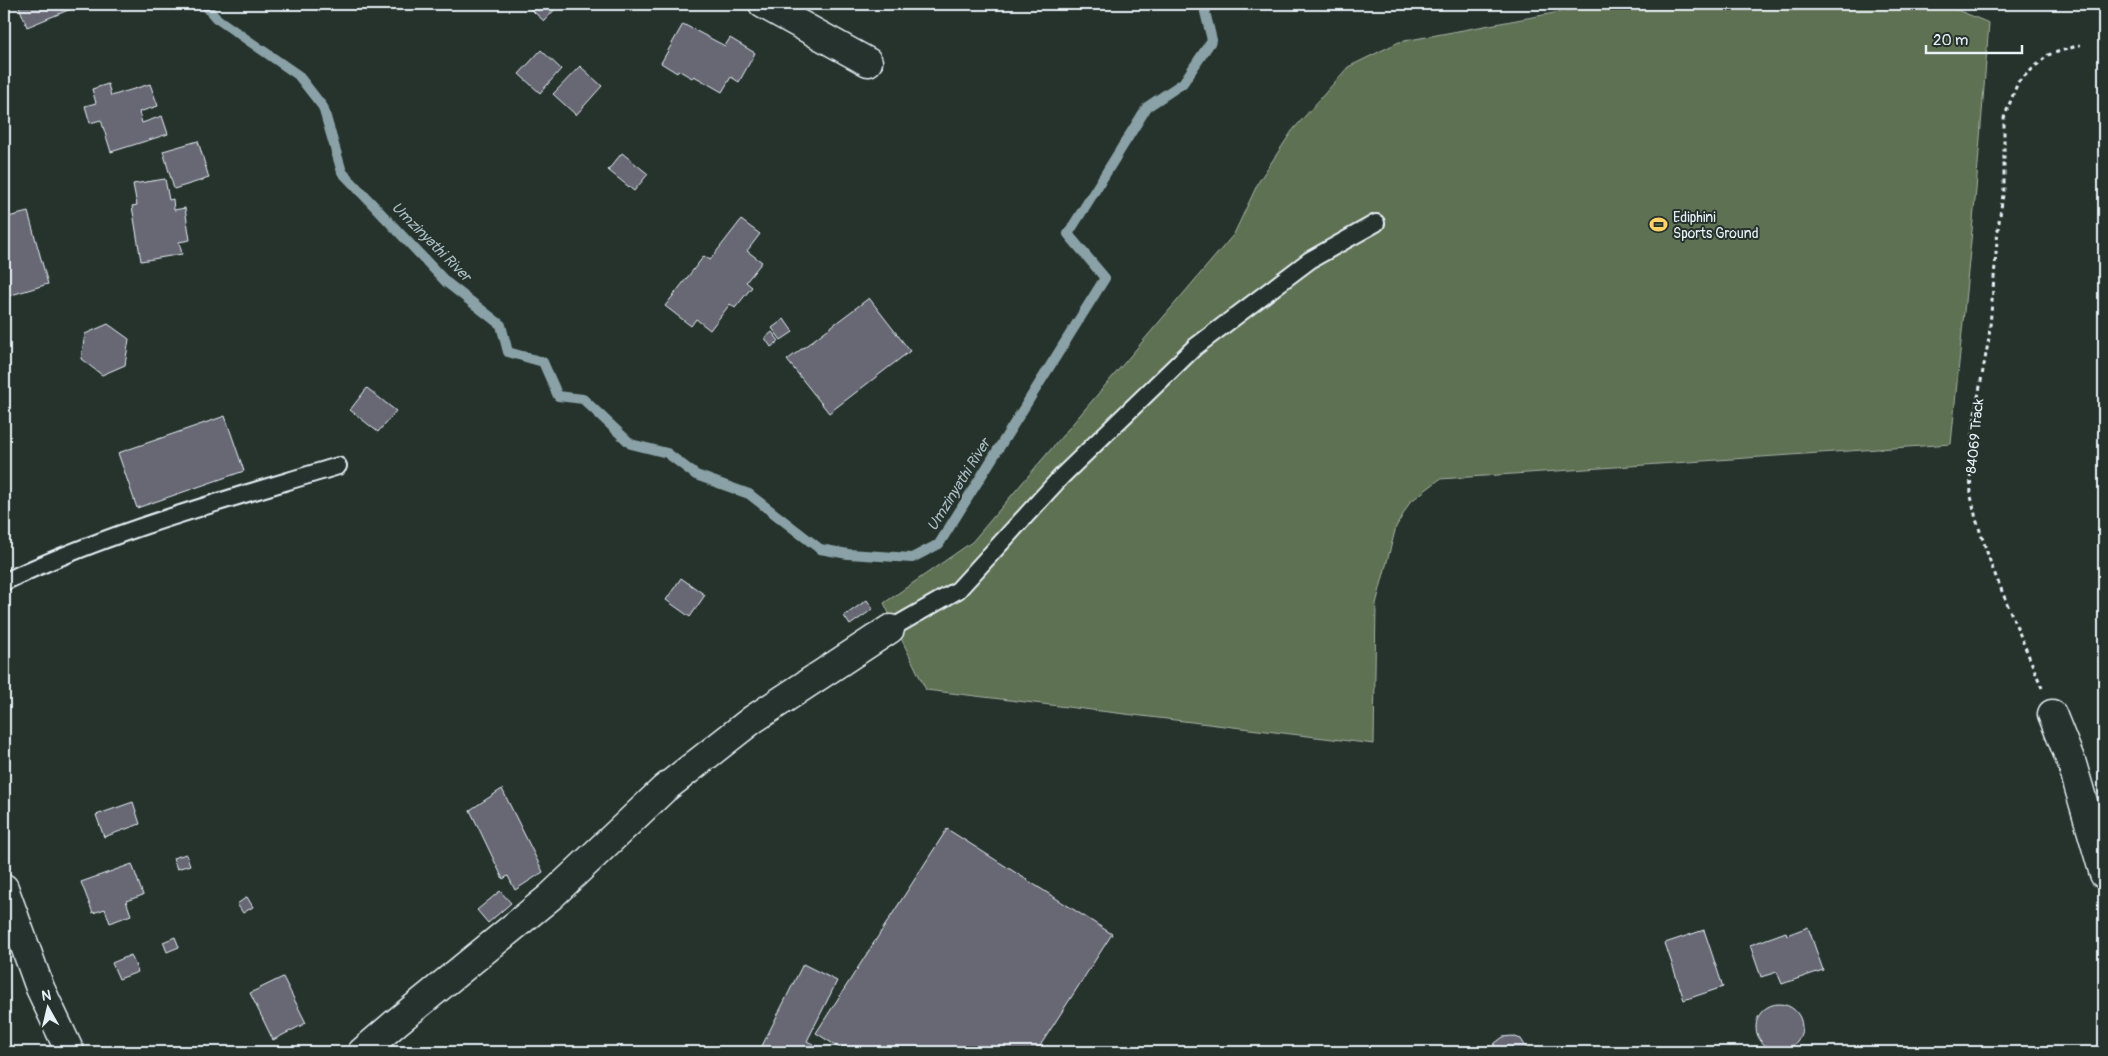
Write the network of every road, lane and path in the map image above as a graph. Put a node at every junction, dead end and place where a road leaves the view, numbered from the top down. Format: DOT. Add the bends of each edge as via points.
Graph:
graph roads {
  1 [pos="762,4"];
  2 [pos="2080,45"];
  3 [pos="868,62"];
  4 [pos="1376,223"];
  5 [pos="338,466"];
  6 [pos="4,582"];
  7 [pos="890,629"];
  8 [pos="2052,714"];
  9 [pos="2104,874"];
  10 [pos="4,888"];
  11 [pos="70,1052"];
  12 [pos="362,1052"];
  1 -- 3 [label="street"];
  2 -- 8 [label="path, 84069 Track" via="2048,55 2018,82 2004,118 2004,188 1989,338 1975,413 1970,463 1971,496 1982,538"];
  4 -- 7 [label="lane" via="1310,260 1195,347 1062,476 958,590"];
  5 -- 6 [label="lane" via="105,540"];
  7 -- 12 [label="street" via="752,720 664,789 550,897"];
  8 -- 9 [label="street" via="2072,764"];
  10 -- 11 [label="street" via="40,988"];
}
